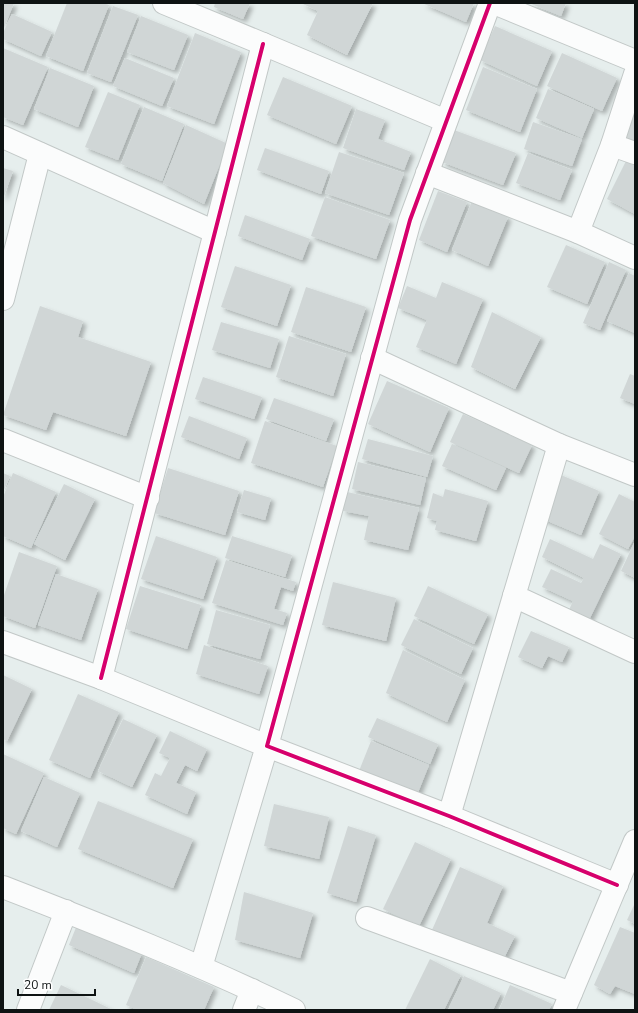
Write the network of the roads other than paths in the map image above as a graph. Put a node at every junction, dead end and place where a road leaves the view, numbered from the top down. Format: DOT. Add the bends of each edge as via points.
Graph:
graph roads {
  1 [pos="164,3"];
  2 [pos="490,3"];
  3 [pos="494,3"];
  4 [pos="263,44"];
  5 [pos="635,61"];
  6 [pos="635,74"];
  7 [pos="446,121"];
  8 [pos="3,137"];
  9 [pos="612,145"];
  10 [pos="635,153"];
  11 [pos="40,154"];
  12 [pos="427,173"];
  13 [pos="215,232"];
  14 [pos="578,232"];
  15 [pos="635,258"];
  16 [pos="3,299"];
  17 [pos="372,358"];
  18 [pos="3,440"];
  19 [pos="559,445"];
  20 [pos="635,474"];
  21 [pos="148,498"];
  22 [pos="514,596"];
  23 [pos="3,642"];
  24 [pos="635,652"];
  25 [pos="102,678"];
  26 [pos="267,746"];
  27 [pos="449,816"];
  28 [pos="635,841"];
  29 [pos="617,885"];
  30 [pos="3,887"];
  31 [pos="66,911"];
  32 [pos="367,918"];
  33 [pos="201,967"];
  34 [pos="252,990"];
  35 [pos="567,1002"];
  36 [pos="28,1010"];
  37 [pos="244,1010"];
  38 [pos="294,1010"];
  1 -- 4 [label="street"];
  2 -- 7 [label="street"];
  3 -- 5 [label="street"];
  4 -- 7 [label="street"];
  4 -- 13 [label="street"];
  6 -- 9 [label="street"];
  7 -- 12 [label="street"];
  8 -- 11 [label="street"];
  9 -- 10 [label="street"];
  9 -- 14 [label="street"];
  11 -- 13 [label="street"];
  11 -- 16 [label="street"];
  12 -- 14 [label="street"];
  12 -- 17 [label="street" via="410,220"];
  13 -- 21 [label="street"];
  14 -- 15 [label="street"];
  17 -- 19 [label="street"];
  17 -- 26 [label="street"];
  18 -- 21 [label="street"];
  19 -- 20 [label="street"];
  19 -- 22 [label="street"];
  21 -- 25 [label="street"];
  22 -- 24 [label="street"];
  22 -- 27 [label="street"];
  23 -- 25 [label="street"];
  25 -- 26 [label="street"];
  26 -- 27 [label="street"];
  26 -- 33 [label="street"];
  27 -- 29 [label="street"];
  28 -- 29 [label="street"];
  29 -- 35 [label="street"];
  30 -- 31 [label="street"];
  31 -- 33 [label="street"];
  31 -- 36 [label="street"];
  32 -- 35 [label="street"];
  33 -- 34 [label="street"];
  34 -- 37 [label="street"];
  34 -- 38 [label="street"];
}
